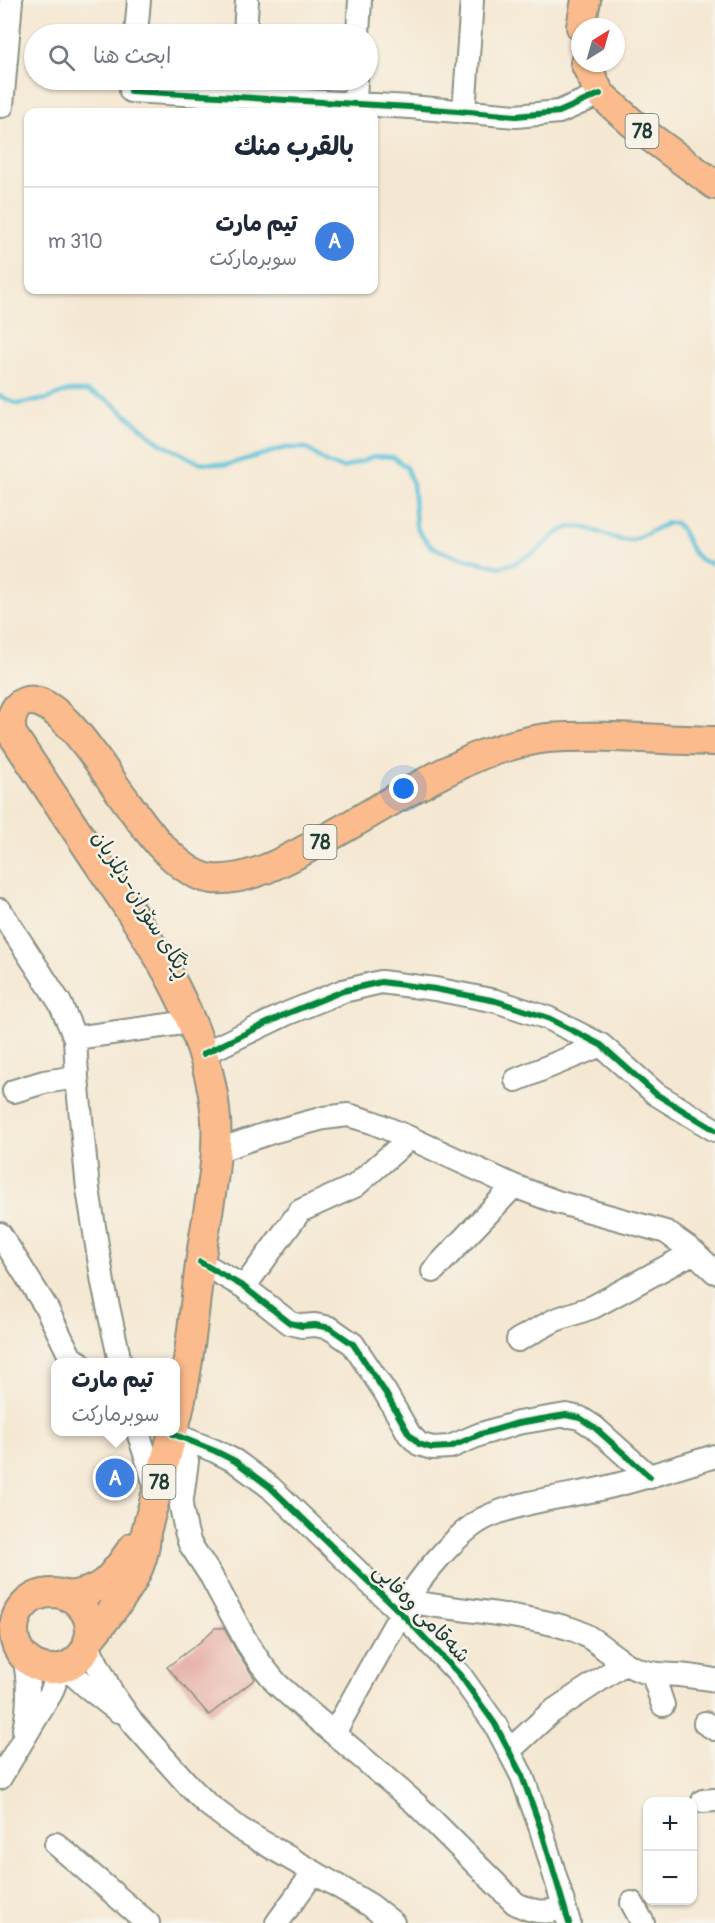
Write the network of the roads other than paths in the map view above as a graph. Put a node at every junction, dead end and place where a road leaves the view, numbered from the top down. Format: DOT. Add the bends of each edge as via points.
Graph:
graph roads {
  1 [pos="11,0"];
  2 [pos="140,0"];
  3 [pos="247,0"];
  4 [pos="360,0"];
  5 [pos="472,0"];
  6 [pos="586,0"];
  7 [pos="583,18"];
  8 [pos="137,24"];
  9 [pos="246,24"];
  10 [pos="359,24"];
  11 [pos="589,72"];
  12 [pos="131,90"];
  13 [pos="168,90"];
  14 [pos="256,90"];
  15 [pos="356,90"];
  16 [pos="600,94"];
  17 [pos="355,104"];
  18 [pos="2,106"];
  19 [pos="464,112"];
  20 [pos="715,185"];
  21 [pos="6,728"];
  22 [pos="715,741"];
  23 [pos="0,910"];
  24 [pos="190,1022"];
  25 [pos="75,1038"];
  26 [pos="601,1046"];
  27 [pos="203,1054"];
  28 [pos="77,1077"];
  29 [pos="516,1080"];
  30 [pos="14,1091"];
  31 [pos="715,1130"];
  32 [pos="410,1138"];
  33 [pos="216,1151"];
  34 [pos="514,1186"];
  35 [pos="0,1234"];
  36 [pos="694,1252"];
  37 [pos="200,1262"];
  38 [pos="433,1271"];
  39 [pos="715,1272"];
  40 [pos="244,1287"];
  41 [pos="518,1340"];
  42 [pos="72,1358"];
  43 [pos="119,1358"];
  44 [pos="180,1407"];
  45 [pos="140,1436"];
  46 [pos="172,1436"];
  47 [pos="175,1436"];
  48 [pos="180,1436"];
  49 [pos="715,1456"];
  50 [pos="650,1477"];
  51 [pos="157,1491"];
  52 [pos="146,1532"];
  53 [pos="66,1596"];
  54 [pos="404,1607"];
  55 [pos="10,1613"];
  56 [pos="88,1642"];
  57 [pos="16,1657"];
  58 [pos="625,1663"];
  59 [pos="63,1667"];
  60 [pos="653,1675"];
  61 [pos="715,1680"];
  62 [pos="663,1706"];
  63 [pos="133,1724"];
  64 [pos="334,1732"];
  65 [pos="20,1742"];
  66 [pos="510,1750"];
  67 [pos="0,1778"];
  68 [pos="56,1844"];
  69 [pos="314,1872"];
  70 [pos="632,1903"];
  71 [pos="566,1915"];
  72 [pos="148,1923"];
  73 [pos="277,1923"];
  74 [pos="393,1923"];
  75 [pos="643,1923"];
  1 -- 18 [label="street"];
  2 -- 8 [label="street"];
  3 -- 9 [label="street"];
  4 -- 10 [label="street"];
  5 -- 19 [label="street"];
  6 -- 7 [label="main road"];
  11 -- 16 [label="main road, 78"];
  12 -- 13 [label="street"];
  14 -- 17 [label="street"];
  15 -- 17 [label="street"];
  16 -- 19 [label="street" via="559,112 516,116"];
  16 -- 20 [label="main road, 78" via="638,128"];
  17 -- 19 [label="street"];
  21 -- 22 [label="main road, ڕێگای سۆران-دێلزیان / 78" via="19,705 36,702 56,712 84,740 159,843 195,874 213,879 278,866 427,780 488,752 546,738"];
  21 -- 24 [label="main road, ڕێگای سۆران-دێلزیان / 78" via="148,938"];
  23 -- 25 [label="street" via="60,1003"];
  24 -- 25 [label="street"];
  24 -- 27 [label="main road, ڕێگای سۆران-دێلزیان / 78"];
  25 -- 28 [label="street"];
  26 -- 27 [label="street" via="548,1018 496,1001 381,982 333,995 286,1014"];
  26 -- 29 [label="street"];
  26 -- 31 [label="street" via="656,1094"];
  27 -- 33 [label="main road, ڕێگای سۆران-دێلزیان / 78" via="216,1118"];
  28 -- 30 [label="street"];
  28 -- 43 [label="street" via="87,1189"];
  32 -- 33 [label="street" via="348,1115 272,1132"];
  32 -- 34 [label="street"];
  32 -- 40 [label="street" via="355,1186 300,1211"];
  33 -- 37 [label="main road, ڕێگای سۆران-دێلزیان / 78"];
  34 -- 36 [label="street" via="597,1215 666,1232"];
  34 -- 38 [label="street"];
  35 -- 42 [label="street" via="46,1307"];
  36 -- 39 [label="street"];
  36 -- 41 [label="street" via="603,1302 555,1320"];
  37 -- 40 [label="street"];
  37 -- 44 [label="main road, ڕێگای سۆران-دێلزیان / 78"];
  40 -- 50 [label="street" via="290,1323 330,1328 353,1344 419,1444 450,1447 518,1423 566,1415 594,1427"];
  45 -- 51 [label="street"];
  46 -- 51 [label="main road, ڕێگای سۆران-دێلزیان / 78"];
  47 -- 64 [label="street" via="187,1461 181,1506 190,1544 261,1664 277,1684"];
  48 -- 54 [label="street, شەقامی وەفایی" via="253,1473"];
  49 -- 50 [label="street"];
  50 -- 54 [label="street" via="520,1505 487,1516 429,1567"];
  51 -- 52 [label="main road, ڕێگای سۆران-دێلزیان / 78"];
  52 -- 53 [label="main road, ڕێگای سۆران-دێلزیان" via="106,1582 87,1592"];
  52 -- 56 [label="main road, ڕێگای سۆران-دێلزیان" via="141,1565"];
  53 -- 55 [label="main road" via="36,1596"];
  53 -- 56 [label="main road" via="86,1614"];
  54 -- 58 [label="street" via="504,1614 571,1628"];
  54 -- 64 [label="street"];
  54 -- 66 [label="street, شەقامی وەفایی" via="460,1676"];
  55 -- 57 [label="main road" via="17,1616"];
  56 -- 59 [label="main road" via="76,1660"];
  56 -- 63 [label="street" via="112,1693"];
  57 -- 59 [label="main road" via="42,1667"];
  57 -- 65 [label="street" via="29,1700"];
  58 -- 60 [label="street"];
  58 -- 66 [label="street" via="550,1713"];
  59 -- 63 [label="street"];
  59 -- 65 [label="street" via="51,1694"];
  60 -- 61 [label="street"];
  60 -- 62 [label="street"];
  63 -- 69 [label="street" via="191,1788 223,1816"];
  64 -- 71 [label="street" via="417,1804 515,1903 538,1912"];
  65 -- 67 [label="street"];
  66 -- 71 [label="street, شەقامی وەفایی" via="532,1802"];
  68 -- 72 [label="street"];
  69 -- 73 [label="street"];
  69 -- 74 [label="street"];
  70 -- 75 [label="street"];
}
